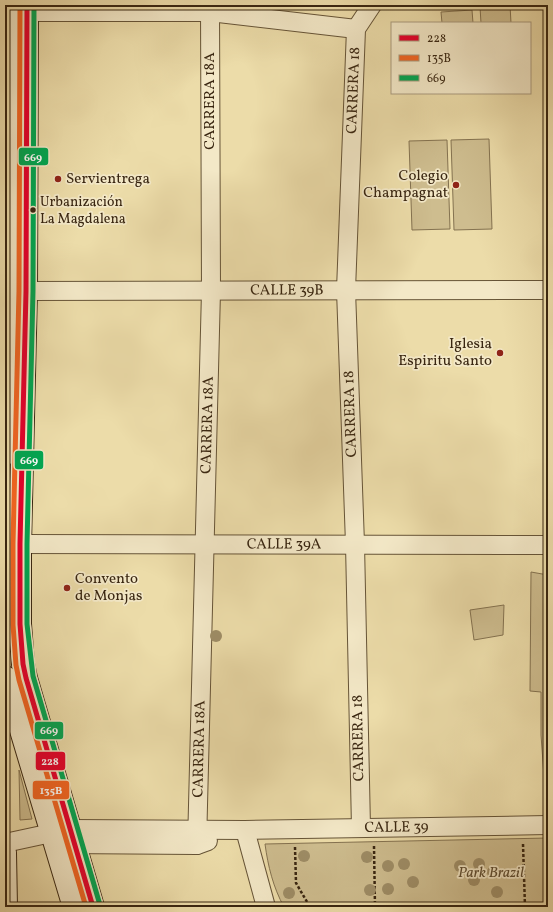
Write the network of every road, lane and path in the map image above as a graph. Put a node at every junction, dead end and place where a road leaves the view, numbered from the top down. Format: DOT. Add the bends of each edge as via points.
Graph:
graph roads {
  1 [pos="372,5"];
  2 [pos="210,8"];
  3 [pos="15,9"];
  4 [pos="356,29"];
  5 [pos="346,290"];
  6 [pos="548,290"];
  7 [pos="13,291"];
  8 [pos="211,291"];
  9 [pos="5,454"];
  10 [pos="20,544"];
  11 [pos="355,544"];
  12 [pos="203,545"];
  13 [pos="548,545"];
  14 [pos="5,677"];
  15 [pos="548,825"];
  16 [pos="523,826"];
  17 [pos="368,828"];
  18 [pos="295,829"];
  19 [pos="246,830"];
  20 [pos="62,837"];
  21 [pos="197,837"];
  22 [pos="5,853"];
  23 [pos="6,907"];
  24 [pos="74,907"];
  25 [pos="94,907"];
  26 [pos="266,907"];
  27 [pos="310,907"];
  28 [pos="375,907"];
  29 [pos="526,907"];
  1 -- 4 [label="street, CARRERA 18"];
  2 -- 3 [label="street"];
  2 -- 4 [label="street"];
  2 -- 8 [label="street, CARRERA 18A"];
  3 -- 7 [label="main road"];
  4 -- 5 [label="street, CARRERA 18"];
  5 -- 6 [label="street, CALLE 39B"];
  5 -- 8 [label="street, CALLE 39B"];
  5 -- 11 [label="street, CARRERA 18"];
  7 -- 8 [label="street, CALLE 39B"];
  7 -- 9 [label="main road"];
  7 -- 10 [label="main road"];
  8 -- 12 [label="street, CARRERA 18A"];
  10 -- 12 [label="street, CALLE 39A"];
  10 -- 20 [label="main road" via="23,664"];
  11 -- 12 [label="street, CALLE 39A"];
  11 -- 13 [label="street, CALLE 39A"];
  11 -- 17 [label="street, CARRERA 18"];
  12 -- 21 [label="street, CARRERA 18A"];
  14 -- 20 [label="main road"];
  15 -- 16 [label="street, CALLE 39"];
  16 -- 17 [label="street, CALLE 39"];
  16 -- 29 [label="path"];
  17 -- 18 [label="street, CALLE 39"];
  17 -- 28 [label="path"];
  18 -- 19 [label="street, CALLE 39"];
  18 -- 27 [label="path" via="296,883"];
  19 -- 21 [label="street, CALLE 39"];
  19 -- 26 [label="street"];
  20 -- 21 [label="street, CALLE 39"];
  20 -- 24 [label="main road"];
  20 -- 25 [label="main road"];
  22 -- 23 [label="main road"];
}
